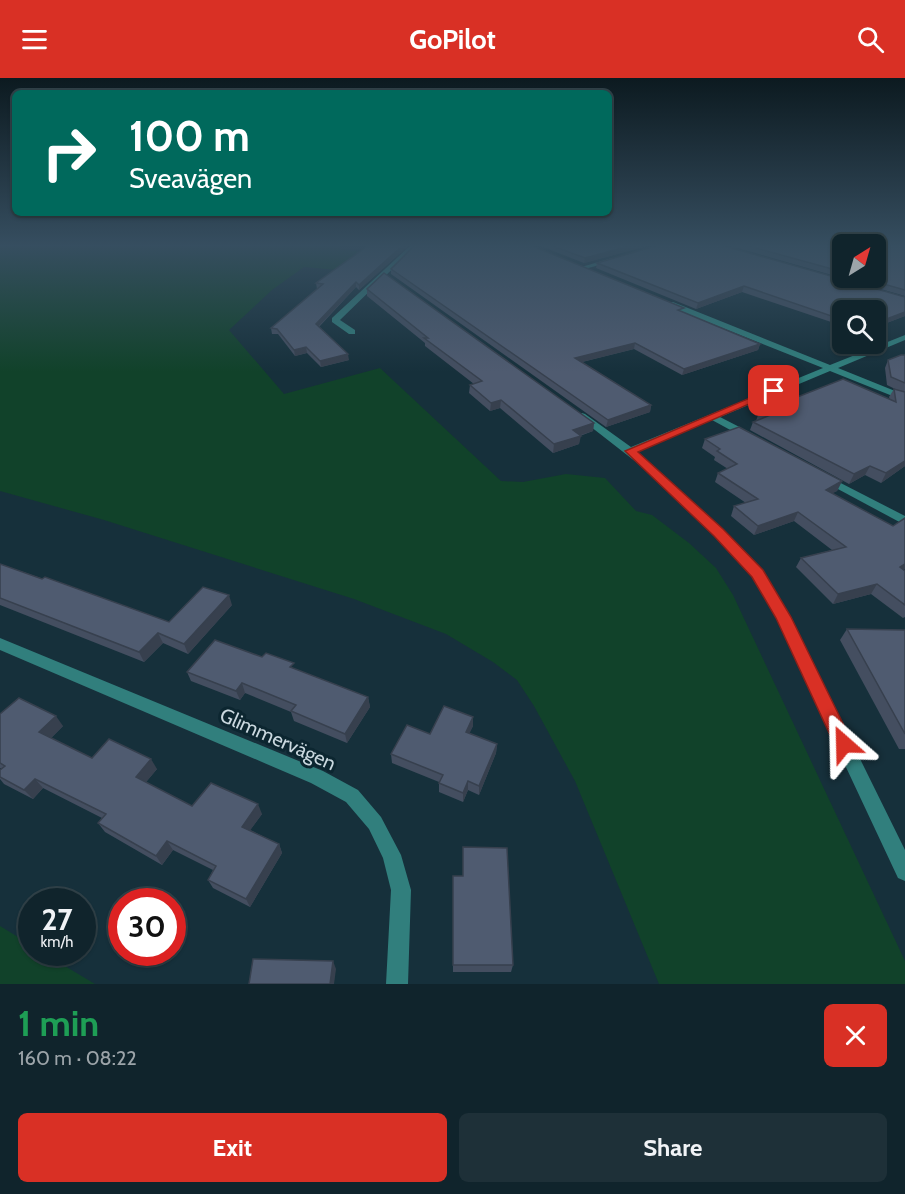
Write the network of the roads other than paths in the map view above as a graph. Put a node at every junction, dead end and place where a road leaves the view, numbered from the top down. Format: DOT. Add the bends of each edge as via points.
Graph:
graph roads {
  1 [pos="370,287"];
  2 [pos="657,298"];
  3 [pos="352,332"];
  4 [pos="905,337"];
  5 [pos="830,368"];
  6 [pos="905,398"];
  7 [pos="572,409"];
  8 [pos="713,417"];
  9 [pos="764,444"];
  10 [pos="630,451"];
  11 [pos="814,472"];
  12 [pos="905,521"];
  13 [pos="0,644"];
  14 [pos="905,871"];
  15 [pos="397,984"];
  1 -- 3 [label="street" via="335,320"];
  2 -- 5 [label="street"];
  4 -- 5 [label="street"];
  5 -- 6 [label="street"];
  5 -- 8 [label="street"];
  7 -- 10 [label="street"];
  8 -- 9 [label="street"];
  8 -- 10 [label="street"];
  10 -- 14 [label="street" via="758,574 783,617"];
  11 -- 12 [label="street"];
  13 -- 15 [label="street, Glimmervägen" via="306,772 352,796 380,831 392,855 401,890"];
}
